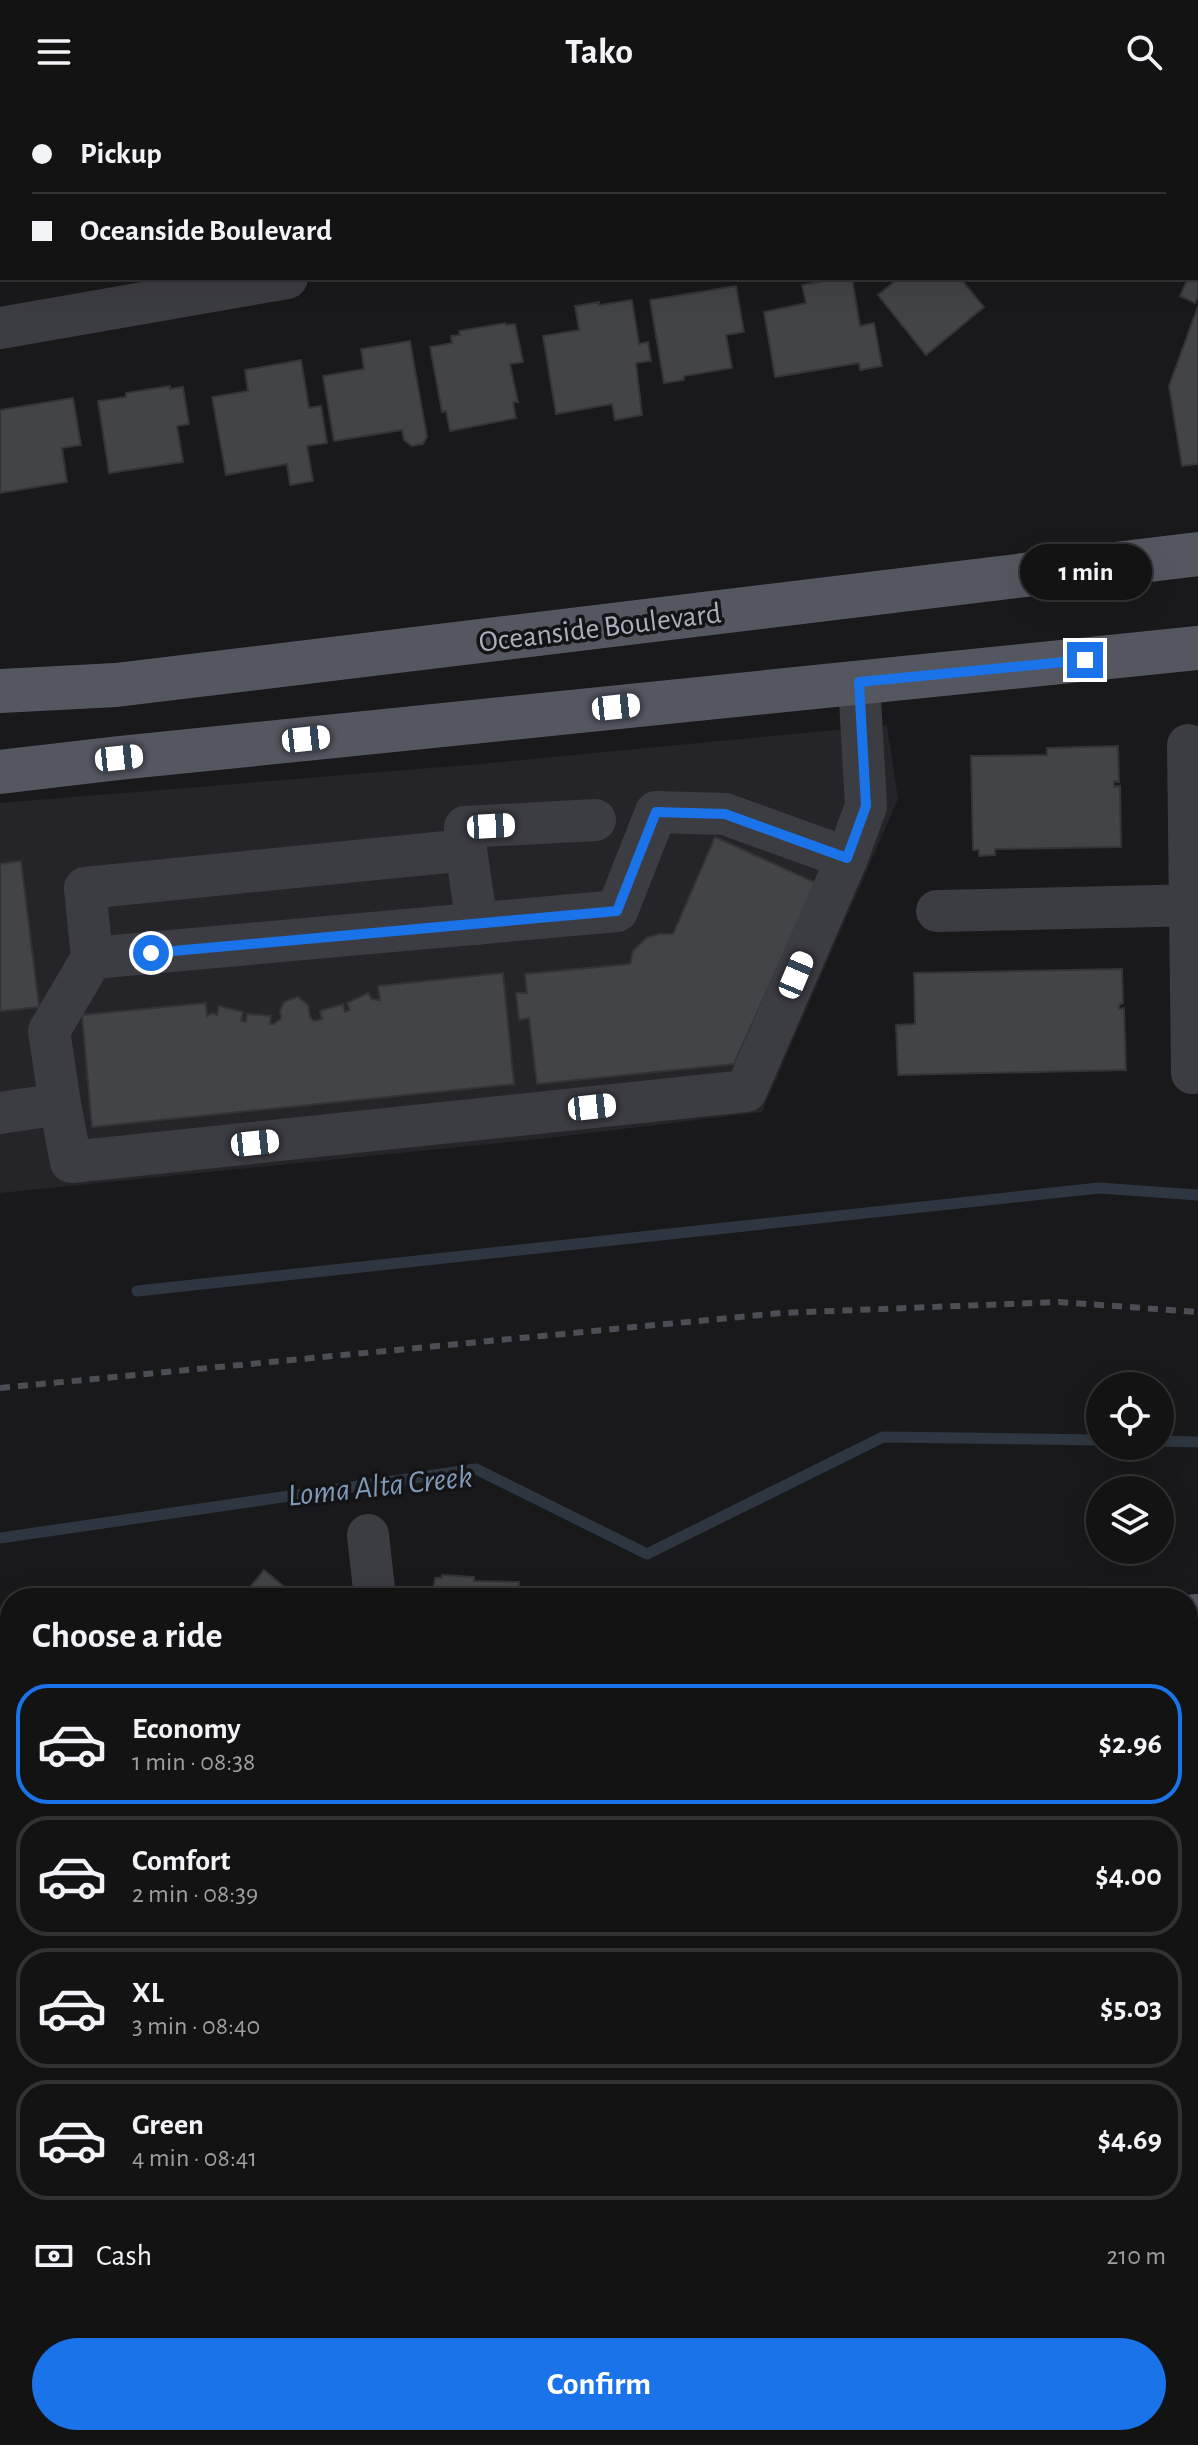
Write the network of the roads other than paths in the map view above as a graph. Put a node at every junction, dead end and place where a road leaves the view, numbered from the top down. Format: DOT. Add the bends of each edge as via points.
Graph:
graph roads {
  1 [pos="276,280"];
  2 [pos="0,328"];
  3 [pos="1198,554"];
  4 [pos="1198,648"];
  5 [pos="859,682"];
  6 [pos="0,691"];
  7 [pos="1188,745"];
  8 [pos="0,772"];
  9 [pos="595,820"];
  10 [pos="466,850"];
  11 [pos="847,858"];
  12 [pos="1193,906"];
  13 [pos="937,911"];
  14 [pos="477,924"];
  15 [pos="92,958"];
  16 [pos="1192,1073"];
  17 [pos="60,1104"];
  18 [pos="0,1113"];
  19 [pos="368,1535"];
  20 [pos="374,1588"];
  1 -- 2 [label="street"];
  3 -- 6 [label="main road, Oceanside Boulevard" via="116,685"];
  4 -- 5 [label="main road"];
  5 -- 8 [label="main road"];
  5 -- 11 [label="street" via="866,806"];
  7 -- 12 [label="street"];
  9 -- 10 [label="street" via="465,827"];
  10 -- 14 [label="street"];
  10 -- 15 [label="street" via="85,888"];
  11 -- 14 [label="street" via="725,814 656,812 617,911"];
  11 -- 17 [label="street" via="746,1091 71,1162"];
  12 -- 13 [label="street"];
  12 -- 16 [label="street"];
  14 -- 15 [label="street"];
  15 -- 17 [label="street" via="49,1031"];
  17 -- 18 [label="street"];
  19 -- 20 [label="street"];
}
